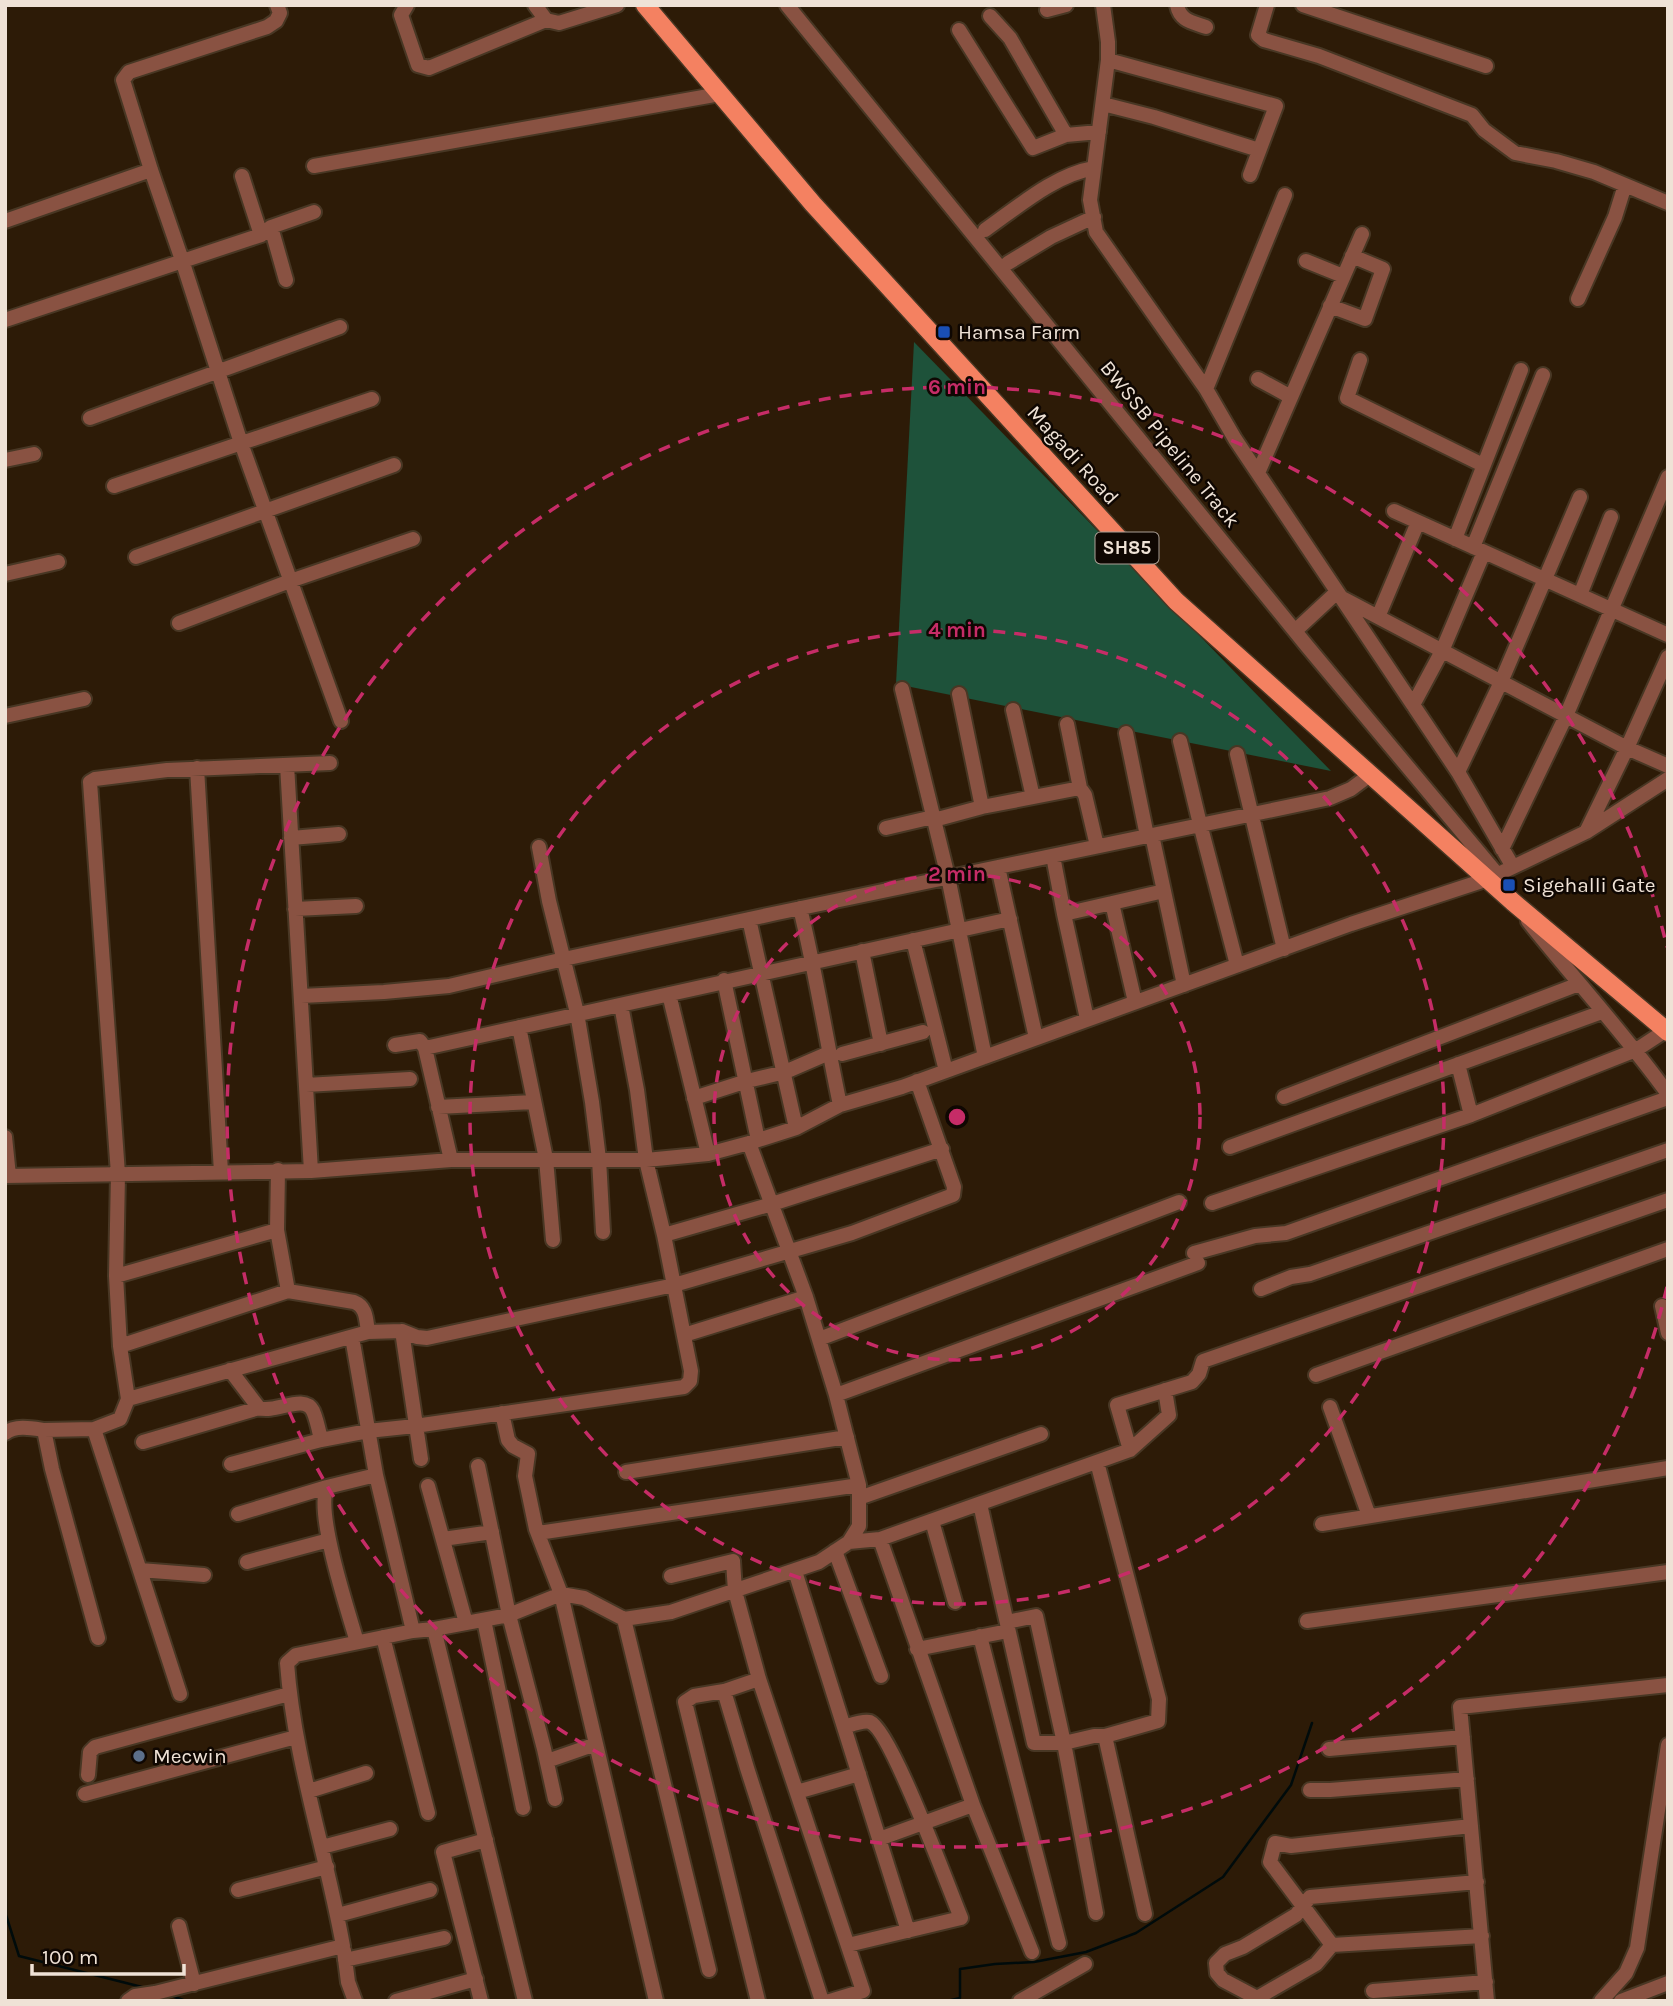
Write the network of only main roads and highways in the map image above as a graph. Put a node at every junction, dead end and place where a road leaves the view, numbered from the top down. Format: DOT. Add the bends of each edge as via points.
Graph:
graph roads {
  1 [pos="645,5"];
  2 [pos="659,5"];
  3 [pos="1499,873"];
  4 [pos="1667,1028"];
  1 -- 3 [label="main road, Magadi Road / SH85" via="813,204 1176,601 1371,774"];
  2 -- 3 [label="main road, Magadi Road / SH85" via="822,198 1185,595"];
  3 -- 4 [label="main road, Magadi Road / SH85"];
  3 -- 4 [label="main road, Magadi Road / SH85" via="1513,902"];
}
